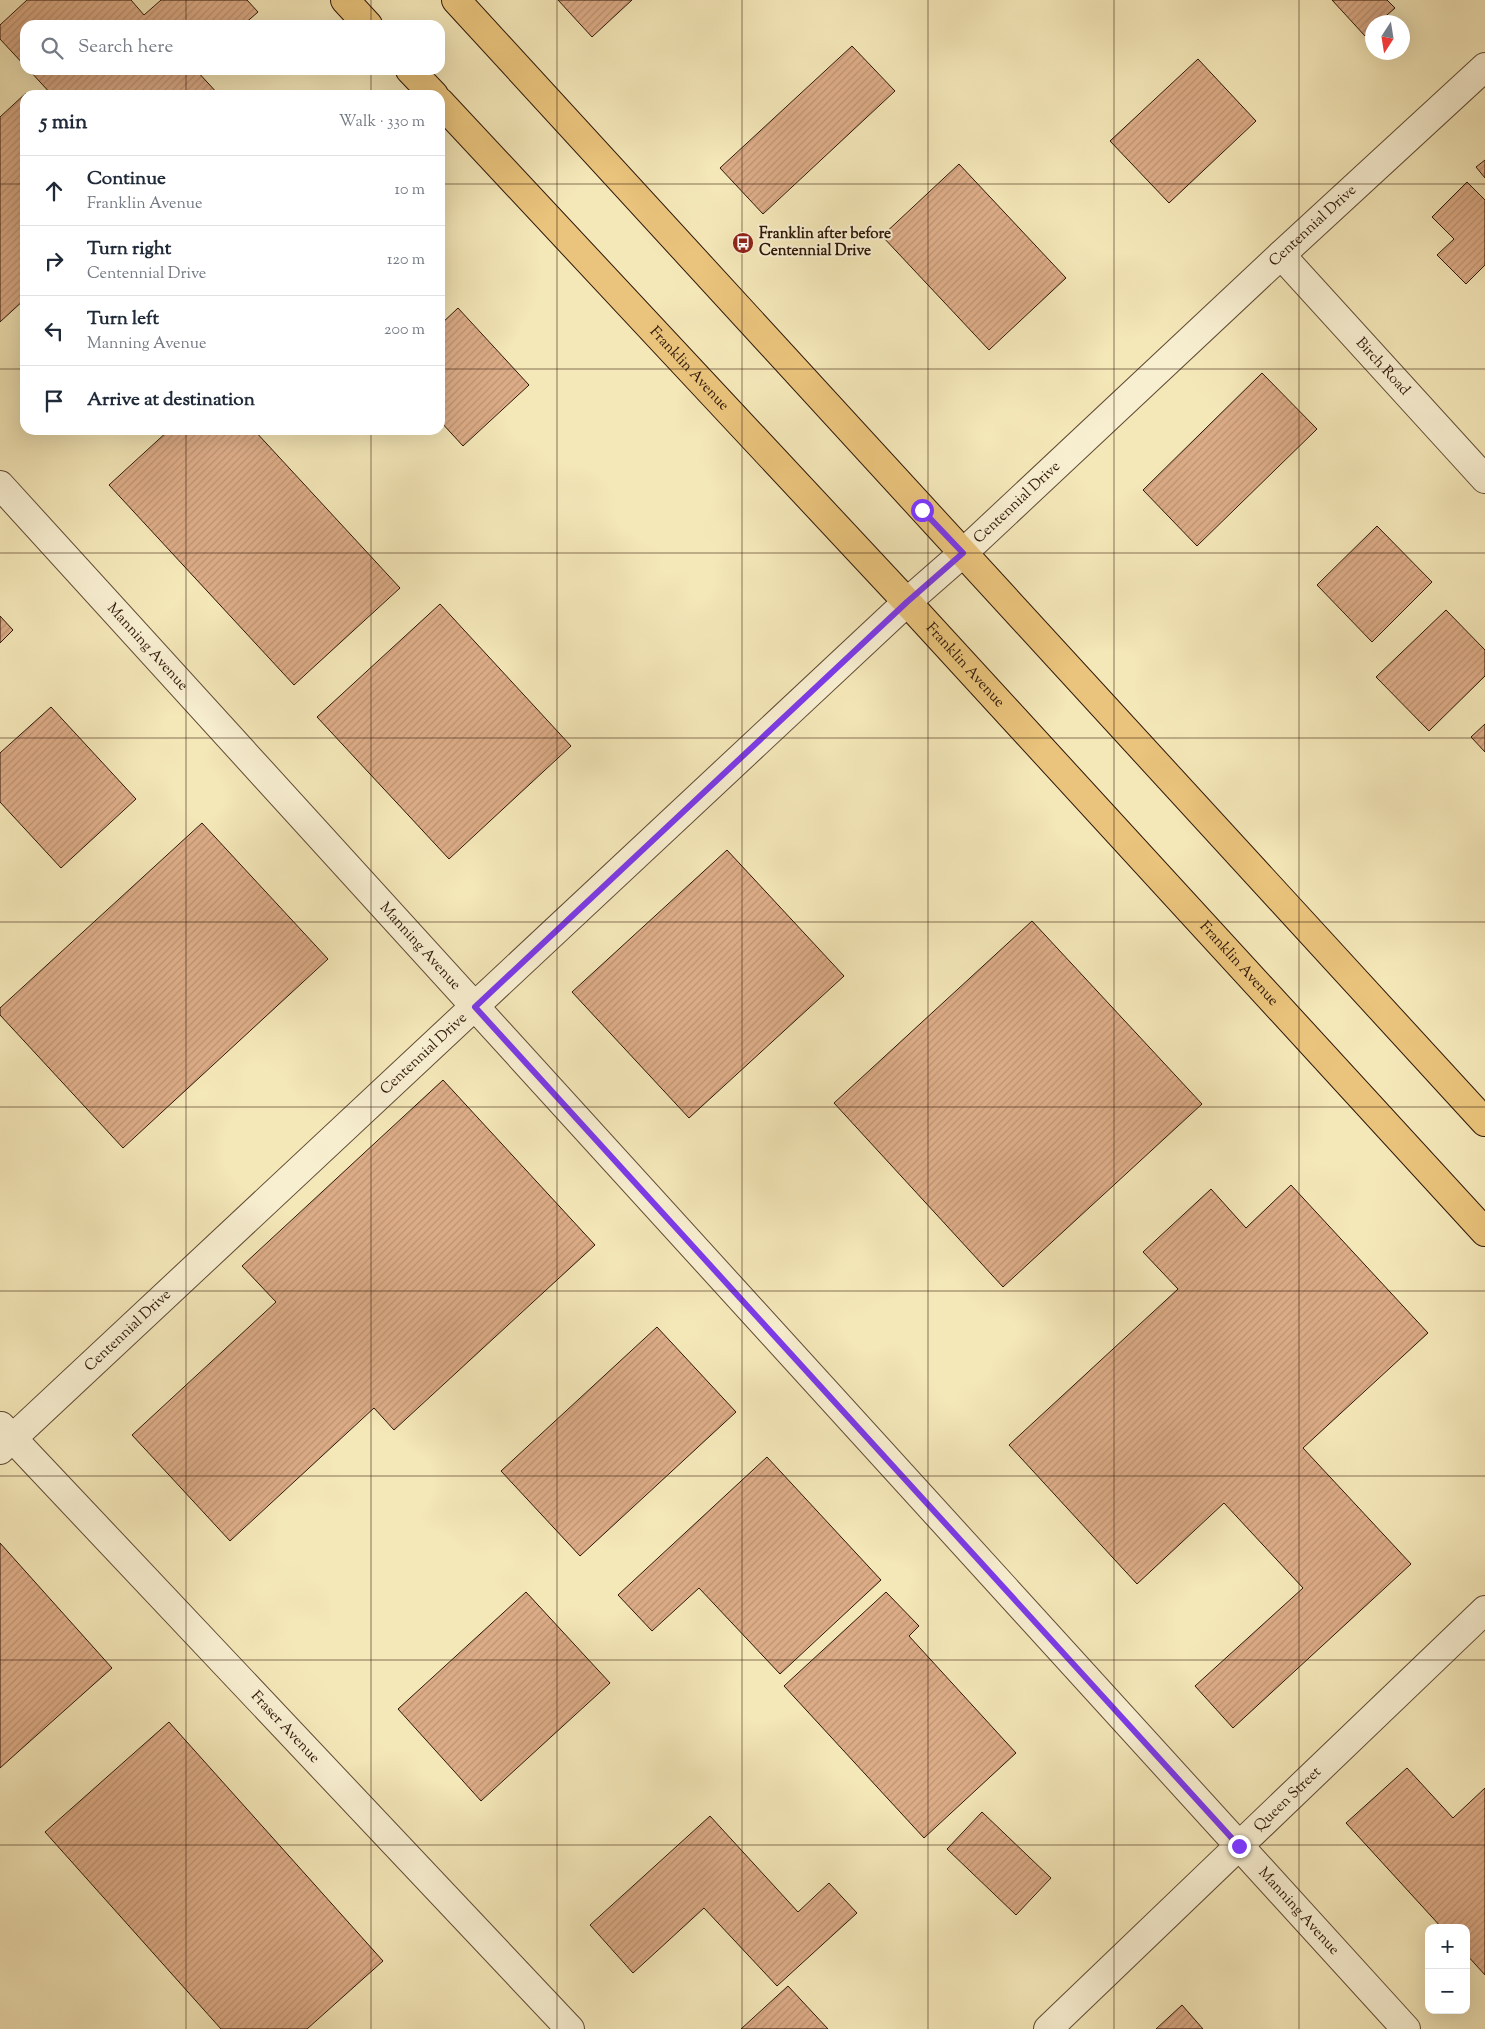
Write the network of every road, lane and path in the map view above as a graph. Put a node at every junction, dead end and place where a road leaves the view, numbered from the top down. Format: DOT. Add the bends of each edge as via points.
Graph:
graph roads {
  1 [pos="345,0"];
  2 [pos="456,0"];
  3 [pos="363,20"];
  4 [pos="1485,67"];
  5 [pos="415,75"];
  6 [pos="429,90"];
  7 [pos="445,107"];
  8 [pos="1281,255"];
  9 [pos="1485,479"];
  10 [pos="0,485"];
  11 [pos="963,553"];
  12 [pos="907,602"];
  13 [pos="475,1007"];
  14 [pos="1485,1122"];
  15 [pos="1485,1232"];
  16 [pos="4,1438"];
  17 [pos="1485,1610"];
  18 [pos="1239,1846"];
  19 [pos="570,2029"];
  20 [pos="1048,2029"];
  21 [pos="1406,2029"];
  1 -- 3 [label="main road"];
  2 -- 11 [label="main road"];
  4 -- 8 [label="street, Centennial Drive"];
  5 -- 6 [label="main road"];
  7 -- 12 [label="main road, Franklin Avenue"];
  8 -- 9 [label="street, Birch Road"];
  8 -- 11 [label="street, Centennial Drive"];
  10 -- 13 [label="street, Manning Avenue"];
  11 -- 12 [label="street, Centennial Drive"];
  11 -- 14 [label="main road"];
  12 -- 13 [label="street, Centennial Drive"];
  12 -- 15 [label="main road, Franklin Avenue"];
  13 -- 16 [label="street, Centennial Drive"];
  13 -- 18 [label="street, Manning Avenue"];
  16 -- 19 [label="street, Fraser Avenue"];
  17 -- 18 [label="street, Queen Street"];
  18 -- 20 [label="street, Queen Street"];
  18 -- 21 [label="street, Manning Avenue"];
}
